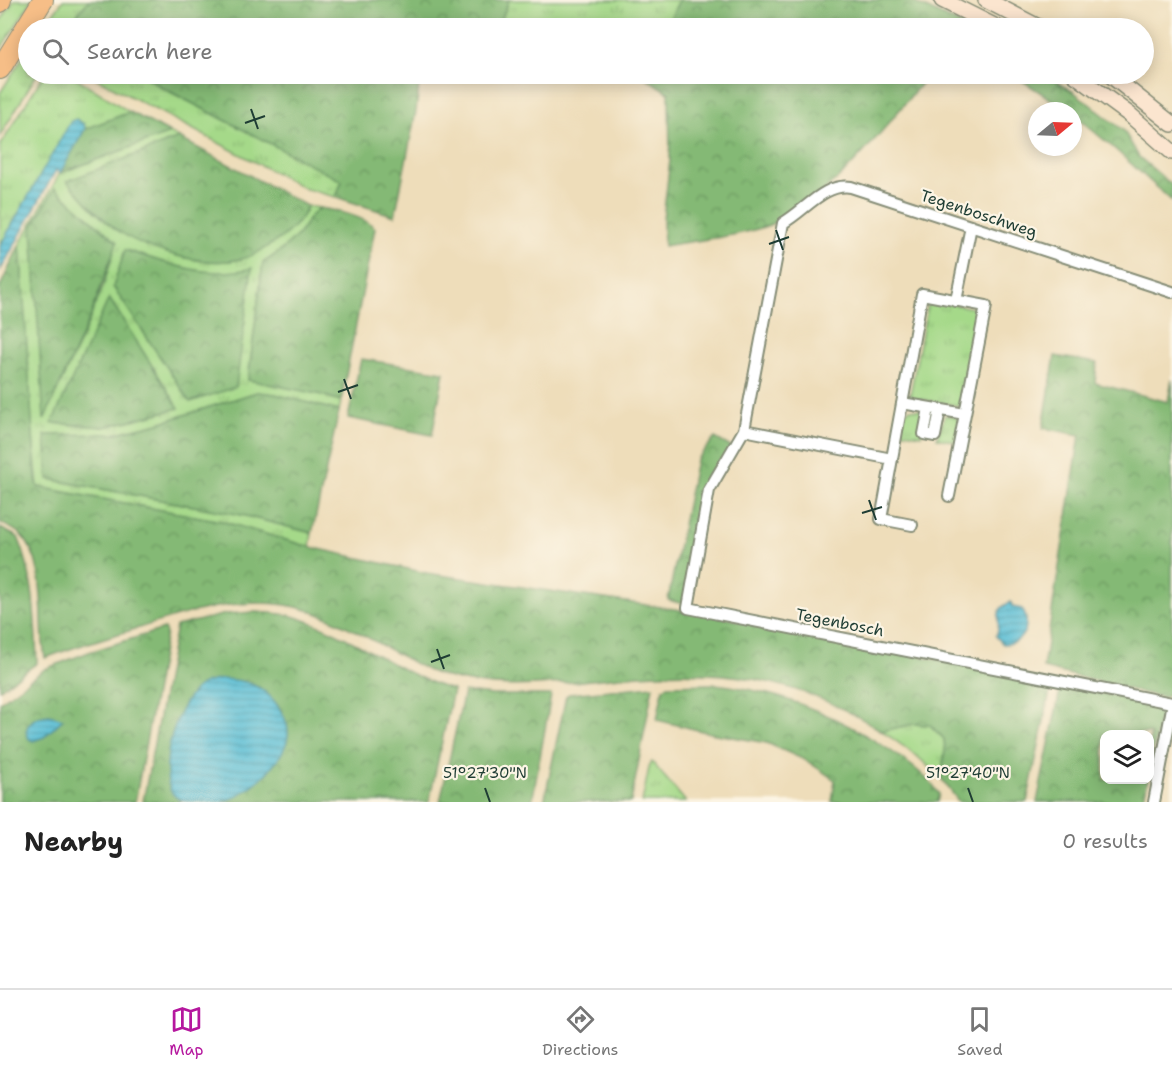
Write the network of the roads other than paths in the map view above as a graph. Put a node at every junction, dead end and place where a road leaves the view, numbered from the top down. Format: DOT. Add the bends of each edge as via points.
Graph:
graph roads {
  1 [pos="43,0"];
  2 [pos="58,0"];
  3 [pos="942,0"];
  4 [pos="986,0"];
  5 [pos="32,18"];
  6 [pos="41,18"];
  7 [pos="978,18"];
  8 [pos="1021,18"];
  9 [pos="18,40"];
  10 [pos="0,69"];
  11 [pos="1088,84"];
  12 [pos="1122,84"];
  13 [pos="1172,124"];
  14 [pos="1172,153"];
  15 [pos="783,223"];
  16 [pos="971,226"];
  17 [pos="1172,292"];
  18 [pos="956,301"];
  19 [pos="902,403"];
  20 [pos="965,414"];
  21 [pos="744,430"];
  22 [pos="892,459"];
  23 [pos="949,496"];
  24 [pos="912,525"];
  25 [pos="1172,703"];
  26 [pos="1172,708"];
  27 [pos="1154,802"];
  1 -- 5 [label="highway"];
  2 -- 6 [label="highway"];
  3 -- 7 [label="main road"];
  4 -- 8 [label="main road"];
  9 -- 10 [label="highway"];
  11 -- 14 [label="main road"];
  12 -- 13 [label="main road"];
  15 -- 16 [label="street, Tegenboschweg" via="840,185"];
  15 -- 21 [label="street, Tegenbosch"];
  16 -- 17 [label="street, Tegenboschweg"];
  16 -- 18 [label="street"];
  18 -- 19 [label="street" via="922,294"];
  18 -- 20 [label="street" via="986,306"];
  19 -- 20 [label="street"];
  19 -- 22 [label="street"];
  20 -- 23 [label="street"];
  21 -- 22 [label="street"];
  21 -- 25 [label="street, Tegenbosch" via="709,490 688,608"];
  22 -- 24 [label="street" via="881,519"];
  26 -- 27 [label="street"];
}
